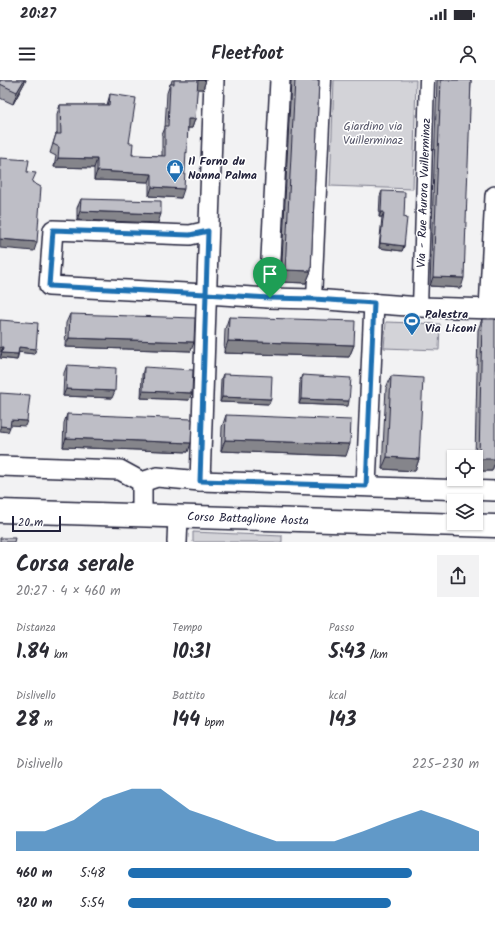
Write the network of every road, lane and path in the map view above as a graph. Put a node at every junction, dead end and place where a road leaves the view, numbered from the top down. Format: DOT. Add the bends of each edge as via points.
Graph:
graph roads {
  1 [pos="214,80"];
  2 [pos="280,80"];
  3 [pos="324,80"];
  4 [pos="427,80"];
  5 [pos="495,196"];
  6 [pos="208,231"];
  7 [pos="206,294"];
  8 [pos="270,298"];
  9 [pos="314,299"];
  10 [pos="374,303"];
  11 [pos="420,307"];
  12 [pos="492,309"];
  13 [pos="0,466"];
  14 [pos="200,481"];
  15 [pos="142,482"];
  16 [pos="366,486"];
  17 [pos="495,491"];
  18 [pos="0,511"];
  19 [pos="142,515"];
  20 [pos="178,516"];
  21 [pos="495,526"];
  22 [pos="177,542"];
  1 -- 6 [label="street"];
  2 -- 8 [label="street"];
  3 -- 9 [label="street"];
  4 -- 11 [label="street, Via - Rue Aurora Vuillerminaz"];
  5 -- 12 [label="street"];
  6 -- 7 [label="street"];
  6 -- 7 [label="street" via="190,235 53,230 49,286"];
  7 -- 8 [label="street"];
  7 -- 14 [label="street"];
  8 -- 9 [label="street"];
  9 -- 10 [label="street"];
  10 -- 11 [label="street"];
  10 -- 16 [label="street"];
  11 -- 12 [label="street"];
  13 -- 15 [label="street" via="120,470"];
  14 -- 15 [label="street" via="158,477"];
  14 -- 16 [label="street"];
  15 -- 19 [label="street"];
  16 -- 17 [label="street"];
  18 -- 19 [label="street, Corso Battaglione Aosta"];
  19 -- 20 [label="street, Corso Battaglione Aosta"];
  20 -- 21 [label="street, Corso Battaglione Aosta"];
  20 -- 22 [label="street"];
}
